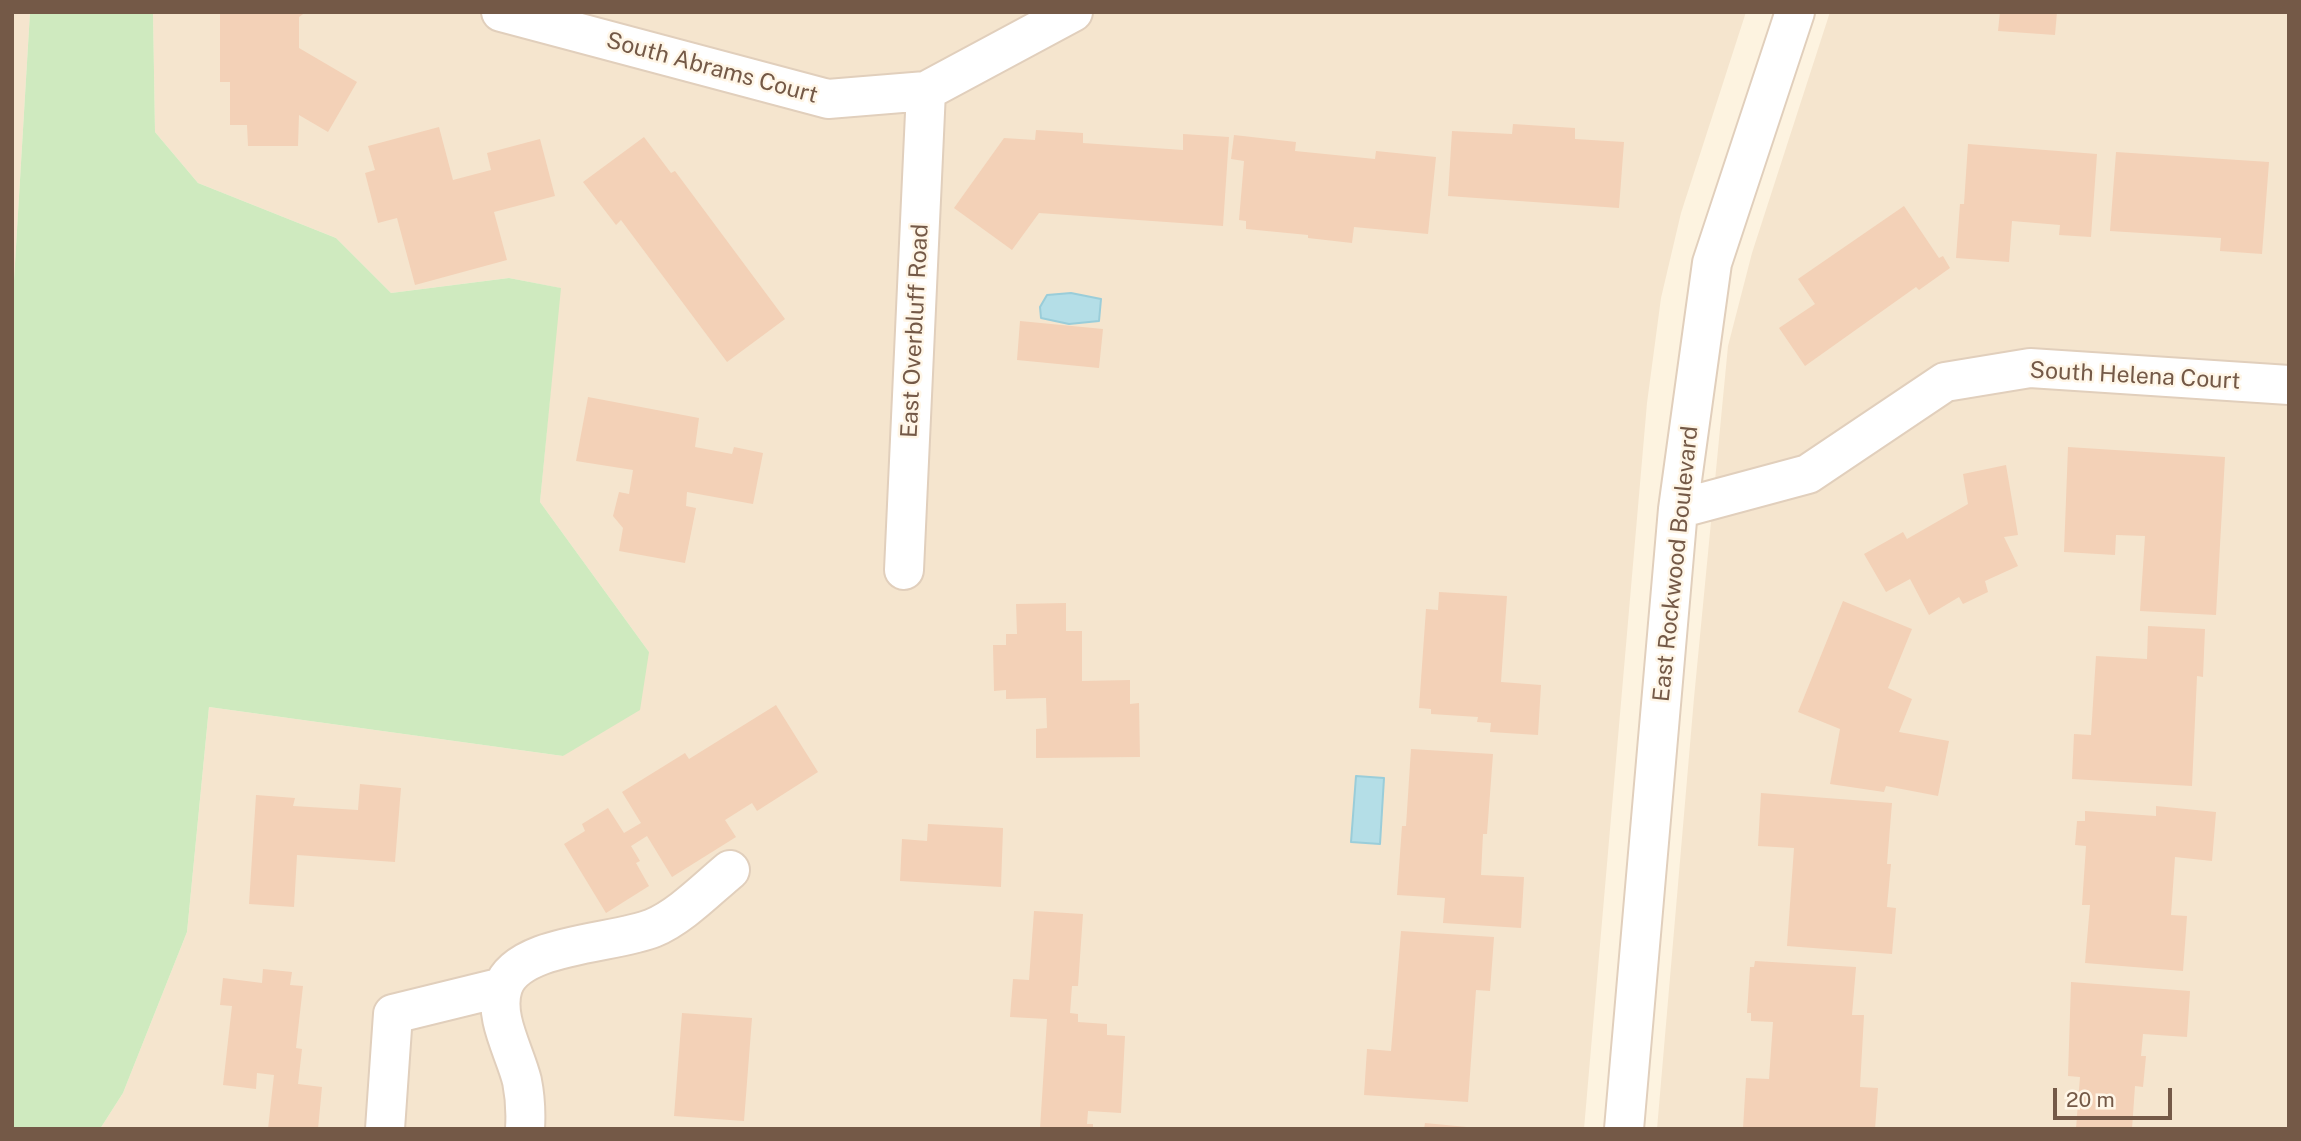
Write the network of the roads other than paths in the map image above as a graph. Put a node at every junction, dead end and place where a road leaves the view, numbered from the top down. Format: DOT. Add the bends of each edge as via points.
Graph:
graph roads {
  1 [pos="501,12"];
  2 [pos="1073,12"];
  3 [pos="1795,12"];
  4 [pos="926,91"];
  5 [pos="2289,385"];
  6 [pos="1678,509"];
  7 [pos="904,570"];
  8 [pos="730,870"];
  9 [pos="503,987"];
  10 [pos="385,1129"];
  11 [pos="525,1129"];
  12 [pos="1624,1129"];
  1 -- 4 [label="street, South Abrams Court" via="828,99"];
  2 -- 4 [label="street"];
  3 -- 6 [label="street, East Rockwood Boulevard" via="1712,263"];
  4 -- 7 [label="street, East Overbluff Road"];
  5 -- 6 [label="street, South Helena Court" via="2030,369 1945,382 1808,474"];
  6 -- 12 [label="street, East Rockwood Boulevard"];
  8 -- 9 [label="street" via="653,928 539,956 519,964"];
  9 -- 10 [label="street" via="393,1014"];
  9 -- 11 [label="street" via="501,1021 522,1081"];
}
